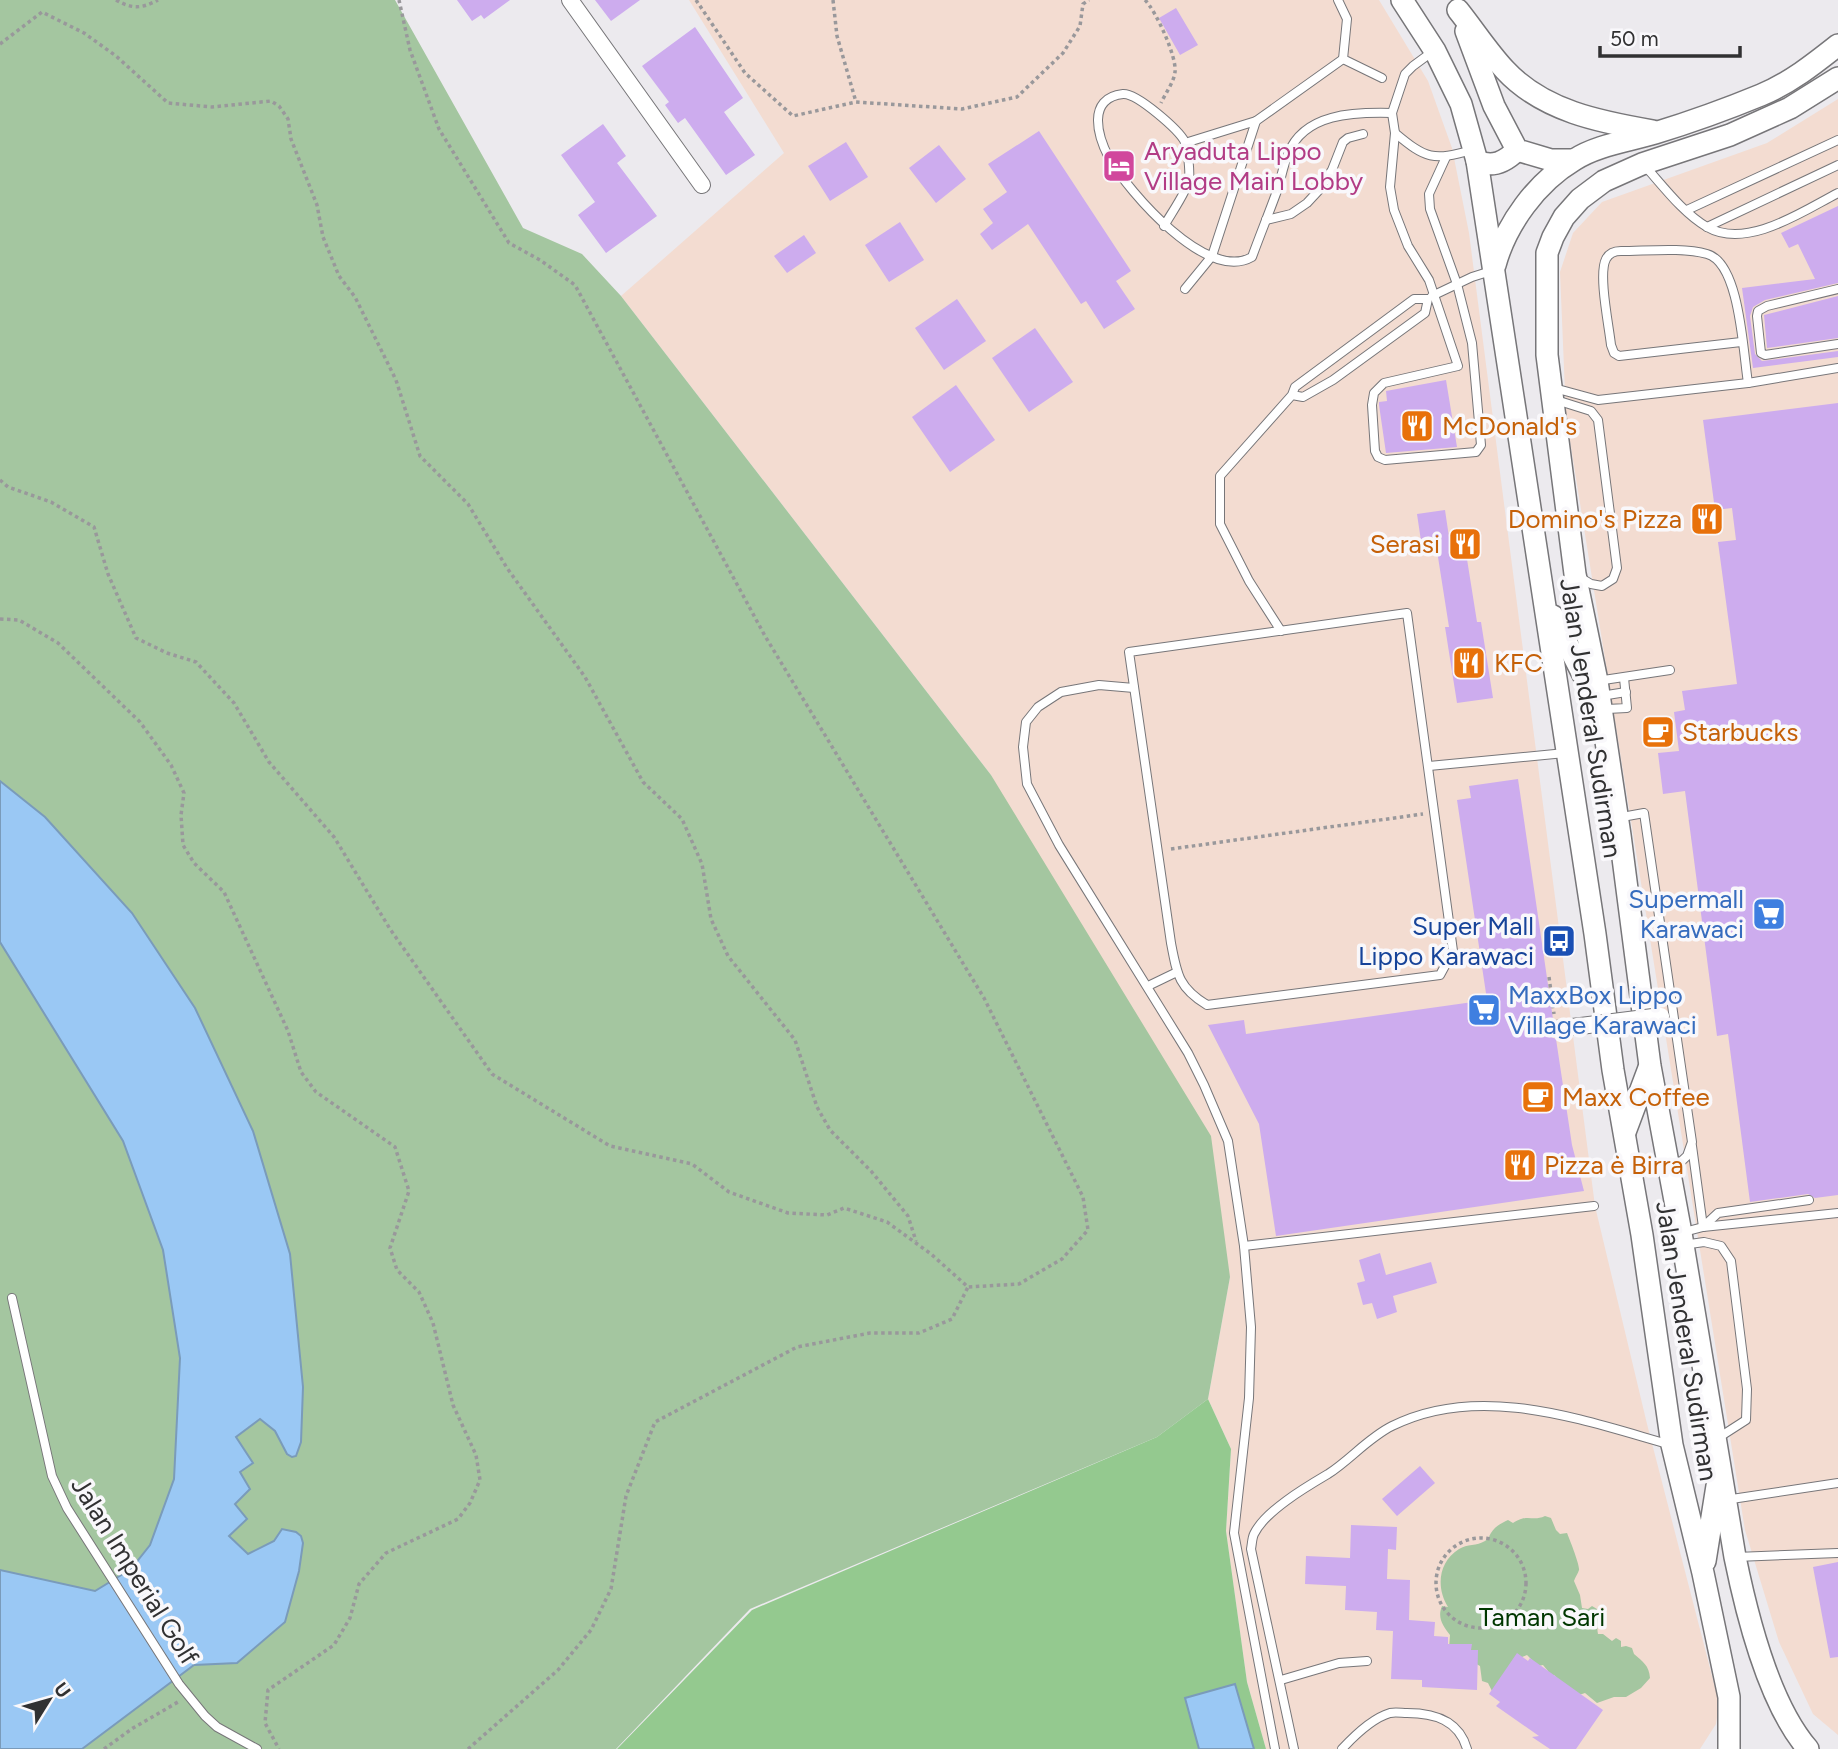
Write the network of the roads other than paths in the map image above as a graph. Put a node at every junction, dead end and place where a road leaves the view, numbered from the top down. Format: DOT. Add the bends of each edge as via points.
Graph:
graph roads {
  1 [pos="570,0"];
  2 [pos="1338,0"];
  3 [pos="1402,0"];
  4 [pos="1455,5"];
  5 [pos="1838,46"];
  6 [pos="1435,51"];
  7 [pos="1343,59"];
  8 [pos="1381,78"];
  9 [pos="1838,78"];
  10 [pos="1392,113"];
  11 [pos="1256,121"];
  12 [pos="1658,132"];
  13 [pos="1395,133"];
  14 [pos="1363,134"];
  15 [pos="1838,140"];
  16 [pos="1185,143"];
  17 [pos="1517,150"];
  18 [pos="1475,156"];
  19 [pos="1446,157"];
  20 [pos="1573,160"];
  21 [pos="1642,164"];
  22 [pos="1838,166"];
  23 [pos="702,185"];
  24 [pos="1838,193"];
  25 [pos="1687,210"];
  26 [pos="1266,220"];
  27 [pos="1164,226"];
  28 [pos="1707,227"];
  29 [pos="1212,256"];
  30 [pos="1493,270"];
  31 [pos="1457,284"];
  32 [pos="1185,289"];
  33 [pos="1838,289"];
  34 [pos="1431,297"];
  35 [pos="1741,342"];
  36 [pos="1838,344"];
  37 [pos="1838,368"];
  38 [pos="1748,383"];
  39 [pos="1551,393"];
  40 [pos="1292,395"];
  41 [pos="1575,574"];
  42 [pos="1545,599"];
  43 [pos="1282,631"];
  44 [pos="1670,670"];
  45 [pos="1624,678"];
  46 [pos="1134,688"];
  47 [pos="1626,692"];
  48 [pos="1599,695"];
  49 [pos="1568,753"];
  50 [pos="1429,766"];
  51 [pos="1177,972"];
  52 [pos="1148,986"];
  53 [pos="1661,1016"];
  54 [pos="1556,1030"];
  55 [pos="1650,1066"];
  56 [pos="1624,1134"];
  57 [pos="1692,1142"];
  58 [pos="1670,1172"];
  59 [pos="1809,1200"];
  60 [pos="1594,1206"];
  61 [pos="1838,1213"];
  62 [pos="1703,1227"];
  63 [pos="1682,1239"];
  64 [pos="1244,1246"];
  65 [pos="12,1298"];
  66 [pos="1715,1439"];
  67 [pos="1672,1446"];
  68 [pos="1720,1470"];
  69 [pos="1838,1483"];
  70 [pos="1726,1500"];
  71 [pos="1838,1553"];
  72 [pos="1735,1557"];
  73 [pos="1703,1573"];
  74 [pos="1367,1661"];
  75 [pos="1281,1680"];
  76 [pos="257,1749"];
  77 [pos="1275,1749"];
  78 [pos="1294,1749"];
  79 [pos="1342,1749"];
  80 [pos="1467,1749"];
  81 [pos="1729,1749"];
  82 [pos="1808,1749"];
  1 -- 23 [label="street"];
  2 -- 7 [label="lane" via="1347,19"];
  3 -- 6 [label="street, Jalan Jenderal Sudirman"];
  4 -- 12 [label="street" via="1506,71 1544,101 1602,122"];
  4 -- 17 [label="street" via="1494,106"];
  5 -- 12 [label="street" via="1803,73 1764,94"];
  6 -- 10 [label="lane" via="1405,74"];
  6 -- 18 [label="street, Jalan Jenderal Sudirman" via="1461,104"];
  7 -- 8 [label="lane"];
  7 -- 11 [label="lane"];
  9 -- 21 [label="street, Jalan Jenderal Sudirman" via="1790,108 1730,135"];
  10 -- 13 [label="lane"];
  10 -- 26 [label="lane" via="1326,118 1306,131 1288,152"];
  11 -- 16 [label="lane"];
  11 -- 29 [label="lane"];
  12 -- 20 [label="street"];
  13 -- 19 [label="lane" via="1420,154"];
  13 -- 34 [label="lane" via="1390,187 1394,210 1408,246 1429,280"];
  14 -- 26 [label="lane" via="1343,142 1332,170 1307,203 1291,214"];
  15 -- 25 [label="lane"];
  16 -- 27 [label="lane" via="1189,182"];
  16 -- 27 [label="lane" via="1157,113 1132,96 1124,94 1106,102 1098,112 1098,131 1119,174"];
  17 -- 18 [label="street" via="1499,164"];
  17 -- 20 [label="street" via="1550,160"];
  18 -- 19 [label="lane"];
  18 -- 30 [label="street, Jalan Jenderal Sudirman"];
  19 -- 31 [label="lane" via="1429,202"];
  20 -- 30 [label="street" via="1530,198 1501,242"];
  21 -- 25 [label="lane"];
  21 -- 39 [label="street, Jalan Jenderal Sudirman" via="1604,181 1580,199 1553,237 1547,253"];
  22 -- 28 [label="lane"];
  24 -- 28 [label="lane" via="1765,229 1728,233"];
  25 -- 28 [label="lane"];
  26 -- 29 [label="lane" via="1252,257 1235,262"];
  27 -- 29 [label="lane"];
  29 -- 32 [label="lane"];
  30 -- 31 [label="lane"];
  30 -- 42 [label="street, Jalan Jenderal Sudirman"];
  31 -- 34 [label="lane"];
  31 -- 34 [label="lane" via="1472,343 1480,449 1385,460 1375,451 1374,393 1384,383 1458,366"];
  33 -- 36 [label="lane" via="1767,306 1757,316 1759,348 1765,355"];
  34 -- 40 [label="lane" via="1414,299 1295,387"];
  34 -- 40 [label="lane" via="1425,313 1334,380 1303,397"];
  35 -- 35 [label="lane" via="1734,290 1719,260 1691,251 1613,252 1605,260 1603,277 1614,353"];
  35 -- 38 [label="lane"];
  37 -- 38 [label="lane"];
  38 -- 39 [label="lane" via="1598,400"];
  39 -- 41 [label="street, Jalan Jenderal Sudirman"];
  39 -- 41 [label="lane" via="1591,411 1598,421 1617,568 1613,579 1602,586"];
  40 -- 43 [label="lane" via="1220,476 1220,524"];
  41 -- 48 [label="street, Jalan Jenderal Sudirman"];
  42 -- 48 [label="street"];
  42 -- 49 [label="street, Jalan Jenderal Sudirman"];
  43 -- 46 [label="lane" via="1129,652"];
  43 -- 50 [label="lane" via="1407,613"];
  44 -- 45 [label="lane"];
  45 -- 47 [label="lane"];
  45 -- 48 [label="lane"];
  46 -- 51 [label="lane"];
  46 -- 52 [label="lane" via="1099,685 1061,692 1038,707 1026,722 1023,747 1033,797"];
  47 -- 48 [label="lane"];
  47 -- 57 [label="lane" via="1627,708 1607,709 1622,817 1644,813"];
  48 -- 55 [label="street, Jalan Jenderal Sudirman"];
  49 -- 50 [label="lane"];
  49 -- 56 [label="street, Jalan Jenderal Sudirman"];
  50 -- 51 [label="lane" via="1453,951 1440,975 1207,1005 1189,994"];
  51 -- 52 [label="lane"];
  52 -- 64 [label="lane" via="1188,1052 1228,1141"];
  53 -- 54 [label="street, bridge"];
  55 -- 56 [label="street"];
  55 -- 58 [label="street, Jalan Jenderal Sudirman"];
  56 -- 67 [label="street, Jalan Jenderal Sudirman"];
  57 -- 58 [label="lane"];
  57 -- 62 [label="lane"];
  58 -- 63 [label="street, Jalan Jenderal Sudirman"];
  59 -- 62 [label="lane" via="1718,1213"];
  60 -- 64 [label="lane"];
  61 -- 62 [label="lane"];
  62 -- 63 [label="lane"];
  63 -- 66 [label="street, Jalan Jenderal Sudirman"];
  63 -- 66 [label="lane" via="1721,1246 1731,1261 1747,1389 1746,1420"];
  64 -- 77 [label="lane" via="1250,1375 1234,1533"];
  65 -- 76 [label="lane, Jalan Imperial Golf" via="52,1476 67,1508 179,1684 217,1727"];
  66 -- 68 [label="street, Jalan Jenderal Sudirman"];
  67 -- 73 [label="street, Jalan Jenderal Sudirman"];
  67 -- 75 [label="lane" via="1578,1419 1490,1405 1444,1408 1390,1427 1301,1490 1254,1534 1251,1549"];
  68 -- 70 [label="street, Jalan Jenderal Sudirman"];
  68 -- 73 [label="street"];
  69 -- 70 [label="lane"];
  70 -- 72 [label="street, Jalan Jenderal Sudirman"];
  71 -- 72 [label="lane"];
  72 -- 82 [label="street, Jalan Jenderal Sudirman" via="1772,1685 1794,1732"];
  73 -- 81 [label="street, Jalan Jenderal Sudirman" via="1729,1697"];
  74 -- 75 [label="lane" via="1339,1663"];
  75 -- 78 [label="lane"];
  79 -- 80 [label="lane" via="1391,1713 1425,1713 1454,1726"];
}
